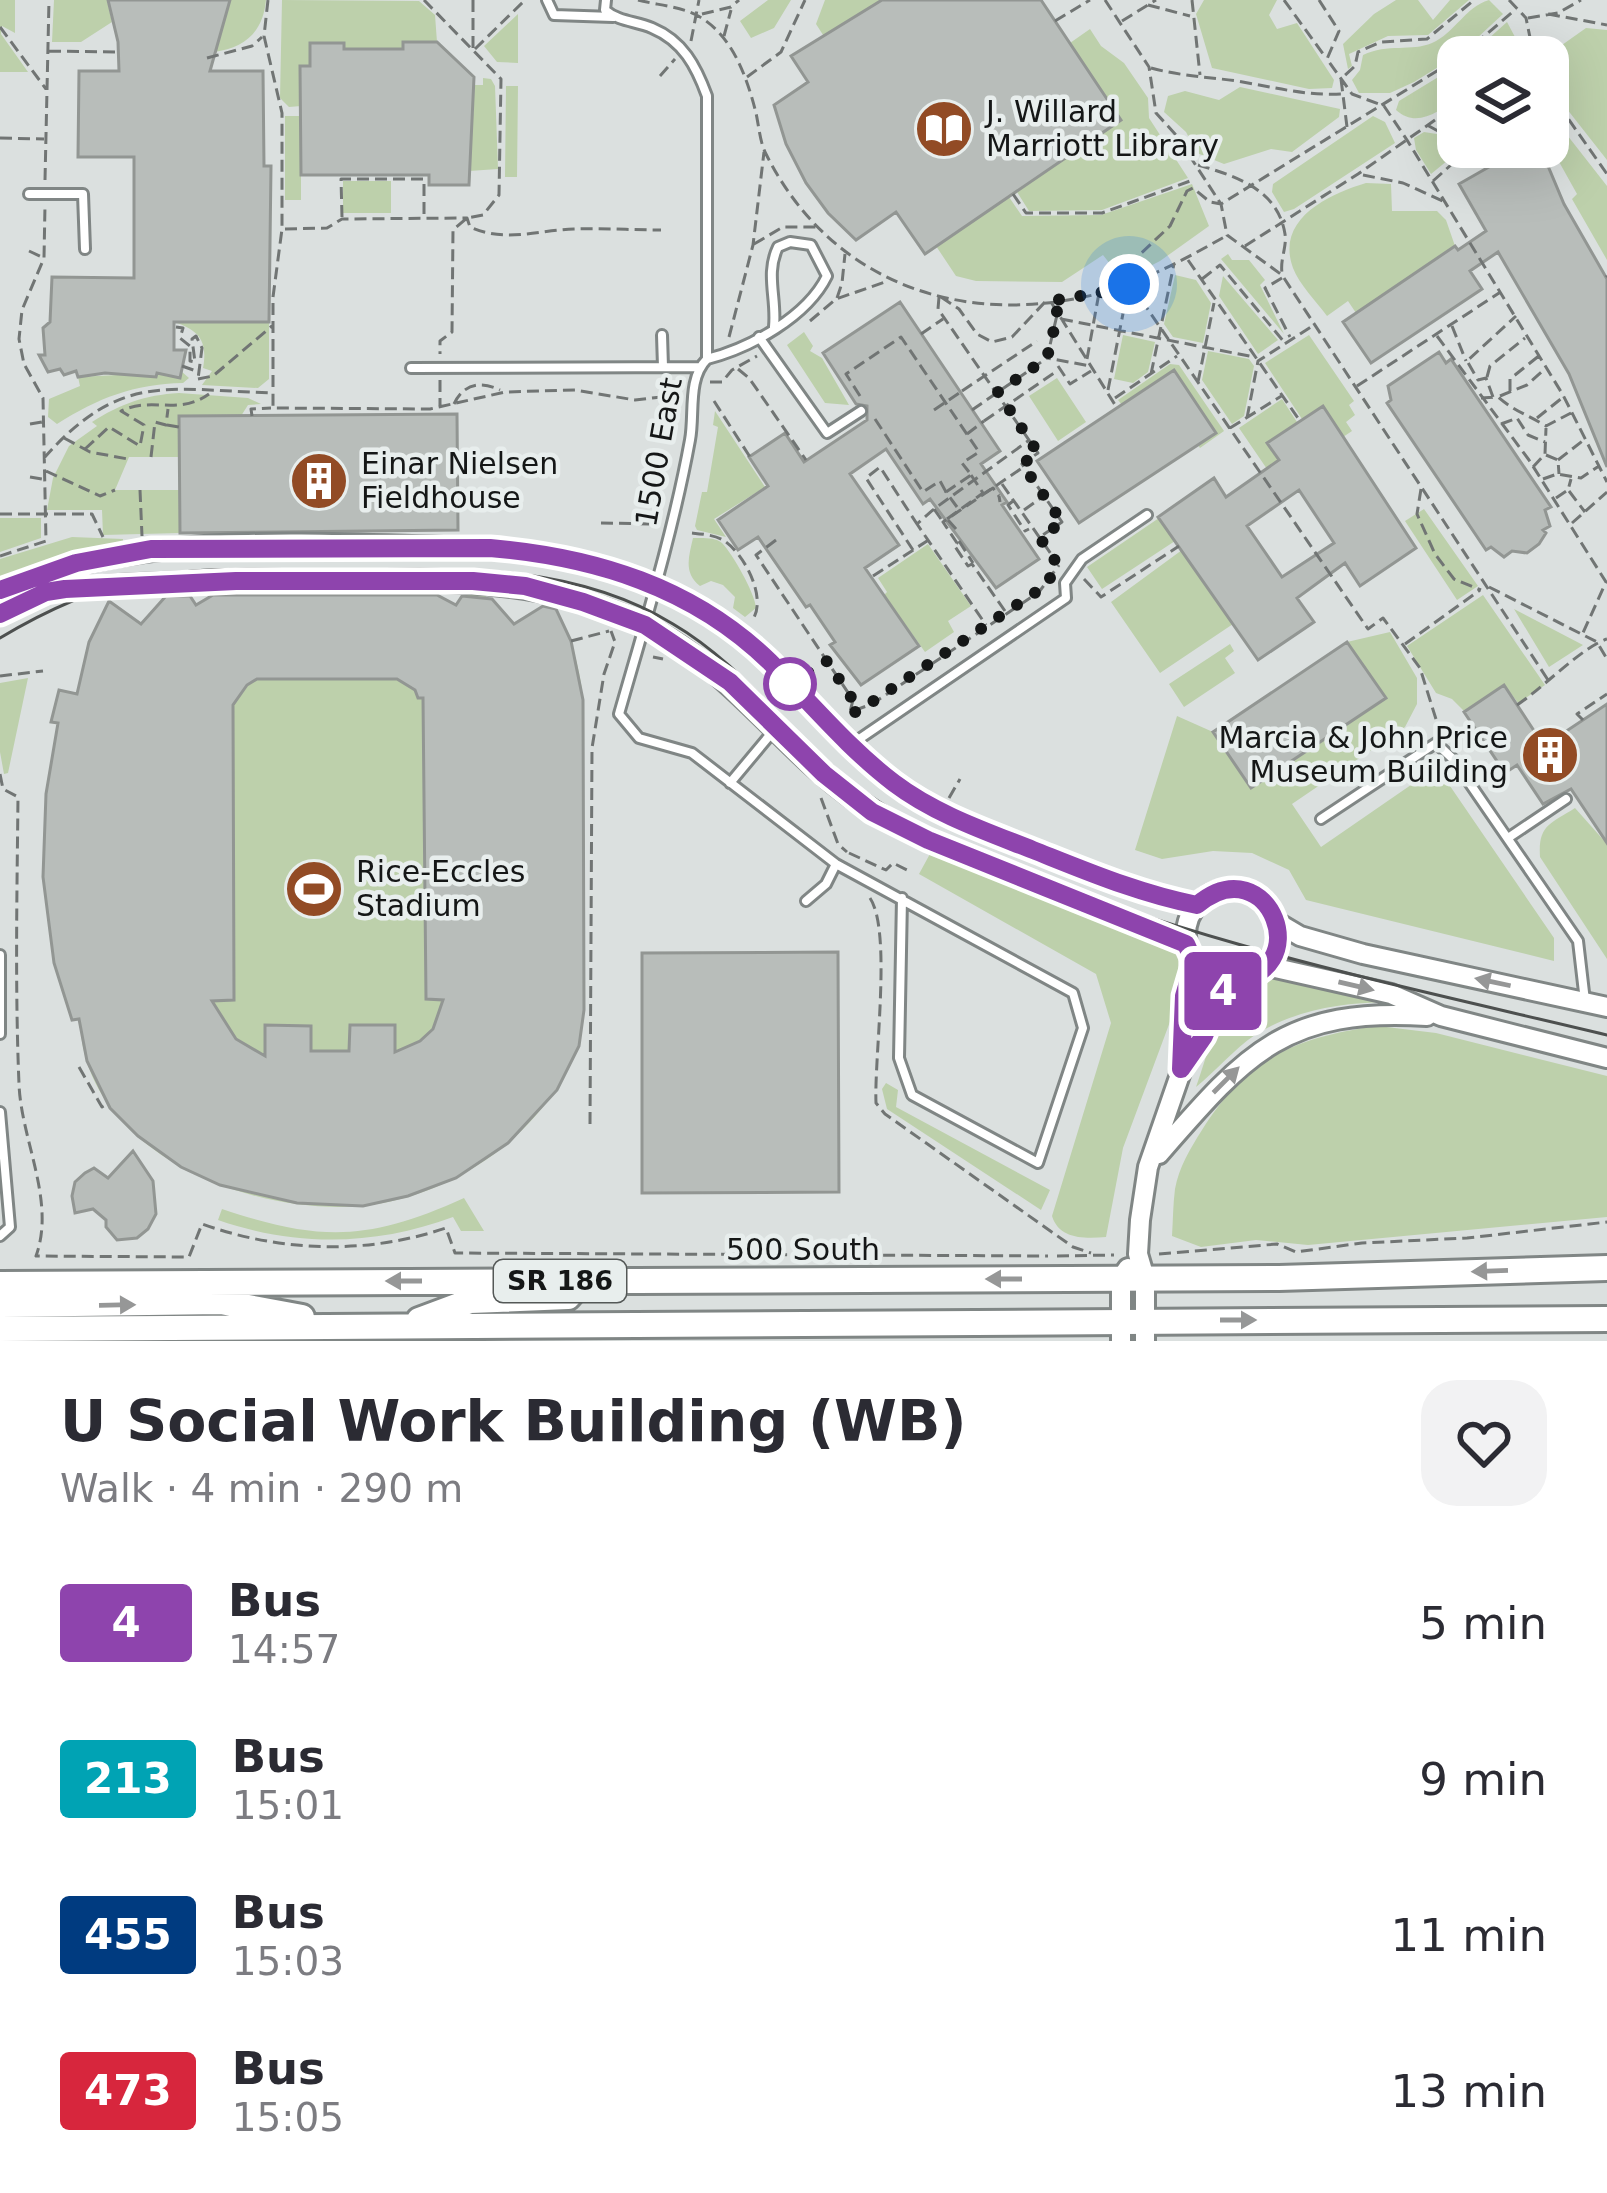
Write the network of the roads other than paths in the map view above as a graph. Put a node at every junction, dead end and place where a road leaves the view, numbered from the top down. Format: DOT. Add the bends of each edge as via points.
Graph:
graph roads {
  1 [pos="547,0"];
  2 [pos="606,0"];
  3 [pos="614,17"];
  4 [pos="29,194"];
  5 [pos="85,249"];
  6 [pos="774,327"];
  7 [pos="662,335"];
  8 [pos="759,337"];
  9 [pos="703,363"];
  10 [pos="411,368"];
  11 [pos="663,368"];
  12 [pos="866,412"];
  13 [pos="1147,514"];
  14 [pos="658,585"];
  15 [pos="0,590"];
  16 [pos="0,614"];
  17 [pos="645,625"];
  18 [pos="776,728"];
  19 [pos="850,745"];
  20 [pos="730,783"];
  21 [pos="1566,800"];
  22 [pos="1321,819"];
  23 [pos="1508,838"];
  24 [pos="836,864"];
  25 [pos="902,898"];
  26 [pos="806,901"];
  27 [pos="1197,905"];
  28 [pos="1277,923"];
  29 [pos="1190,952"];
  30 [pos="0,955"];
  31 [pos="1267,965"];
  32 [pos="1227,981"];
  33 [pos="1585,1002"];
  34 [pos="1607,1007"];
  35 [pos="1441,1016"];
  36 [pos="0,1034"];
  37 [pos="1607,1058"];
  38 [pos="1181,1069"];
  39 [pos="0,1112"];
  40 [pos="1148,1167"];
  41 [pos="0,1236"];
  42 [pos="1607,1268"];
  43 [pos="1135,1270"];
  44 [pos="583,1280"];
  45 [pos="0,1284"];
  46 [pos="0,1305"];
  47 [pos="1607,1319"];
  48 [pos="360,1327"];
  49 [pos="400,1327"];
  50 [pos="0,1329"];
  51 [pos="1133,1330"];
  52 [pos="1451,1330"];
  1 -- 3 [label="lane" via="554,15"];
  2 -- 3 [label="lane"];
  3 -- 9 [label="lane, 1500 East" via="653,28 684,50 707,96"];
  4 -- 5 [label="lane" via="83,194"];
  6 -- 6 [label="lane" via="816,298 826,276 811,245 778,247 770,264"];
  6 -- 8 [label="lane"];
  7 -- 11 [label="lane"];
  8 -- 9 [label="lane"];
  8 -- 12 [label="lane" via="827,433"];
  9 -- 11 [label="lane"];
  9 -- 14 [label="lane, 1500 East"];
  10 -- 11 [label="lane"];
  13 -- 19 [label="lane" via="1070,571 1066,598"];
  14 -- 15 [label="street" via="523,550 214,547 115,554"];
  14 -- 17 [label="lane, 1500 East"];
  14 -- 19 [label="street" via="714,616 767,660"];
  16 -- 17 [label="street" via="46,592 119,584 473,581 539,590"];
  17 -- 18 [label="street" via="730,682"];
  17 -- 20 [label="lane, 1500 East" via="619,714 639,738 692,753"];
  18 -- 20 [label="lane"];
  18 -- 29 [label="street" via="887,820"];
  19 -- 27 [label="street" via="941,813 1109,880"];
  20 -- 24 [label="lane"];
  21 -- 23 [label="lane"];
  22 -- 23 [label="lane" via="1436,743"];
  23 -- 33 [label="lane" via="1578,941"];
  24 -- 25 [label="lane"];
  24 -- 26 [label="lane"];
  25 -- 25 [label="lane" via="899,1058 911,1095 1038,1163 1083,1028 1073,993"];
  27 -- 28 [label="street" via="1210,894 1243,890 1258,896"];
  27 -- 29 [label="street" via="1189,917"];
  28 -- 31 [label="street"];
  33 -- 28 [label="street, one-way" via="1363,954"];
  29 -- 32 [label="street" via="1203,971"];
  29 -- 38 [label="street"];
  30 -- 36 [label="lane"];
  31 -- 32 [label="street"];
  31 -- 35 [label="street, one-way" via="1391,994"];
  32 -- 38 [label="street"];
  33 -- 34 [label="street"];
  35 -- 37 [label="street"];
  40 -- 35 [label="street, one-way" via="1233,1072 1284,1036 1380,1013"];
  38 -- 40 [label="street"];
  39 -- 41 [label="lane" via="10,1227"];
  40 -- 43 [label="street"];
  42 -- 43 [label="main road, 500 South / SR 186, one-way" via="1339,1277"];
  43 -- 44 [label="main road, 500 South / SR 186, one-way"];
  43 -- 51 [label="street"];
  44 -- 45 [label="main road, 500 South / SR 186, one-way"];
  44 -- 49 [label="main road" via="568,1298 470,1300"];
  46 -- 48 [label="main road, one-way" via="221,1302"];
  47 -- 52 [label="main road, SR 186"];
  48 -- 49 [label="main road, SR 186"];
  48 -- 50 [label="main road, SR 186"];
  49 -- 51 [label="main road, SR 186"];
  51 -- 52 [label="main road, SR 186, one-way"];
}
